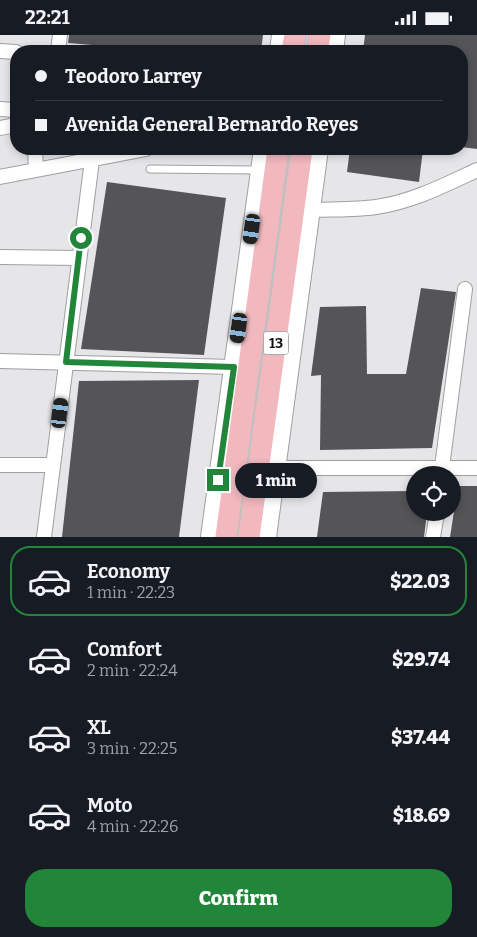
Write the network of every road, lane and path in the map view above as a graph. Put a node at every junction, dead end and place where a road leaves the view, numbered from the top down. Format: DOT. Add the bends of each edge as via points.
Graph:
graph roads {
  1 [pos="35,155"];
  2 [pos="117,155"];
  3 [pos="262,155"];
  4 [pos="277,155"];
  5 [pos="301,155"];
  6 [pos="318,155"];
  7 [pos="92,160"];
  8 [pos="36,169"];
  9 [pos="150,169"];
  10 [pos="260,170"];
  11 [pos="477,170"];
  12 [pos="0,177"];
  13 [pos="311,210"];
  14 [pos="0,257"];
  15 [pos="78,257"];
  16 [pos="465,289"];
  17 [pos="0,361"];
  18 [pos="66,362"];
  19 [pos="234,367"];
  20 [pos="0,465"];
  21 [pos="53,465"];
  22 [pos="443,466"];
  23 [pos="277,468"];
  24 [pos="477,468"];
  25 [pos="461,470"];
  26 [pos="406,471"];
  27 [pos="436,521"];
  28 [pos="44,537"];
  29 [pos="210,537"];
  30 [pos="226,537"];
  31 [pos="249,537"];
  32 [pos="268,537"];
  33 [pos="434,537"];
  1 -- 8 [label="street"];
  2 -- 7 [label="street"];
  3 -- 10 [label="street"];
  4 -- 30 [label="main road, 13"];
  5 -- 31 [label="main road, 13"];
  6 -- 13 [label="street"];
  7 -- 8 [label="street"];
  7 -- 15 [label="street"];
  8 -- 12 [label="street"];
  9 -- 10 [label="lane"];
  10 -- 19 [label="street"];
  11 -- 13 [label="street" via="394,203"];
  13 -- 23 [label="street"];
  14 -- 15 [label="street"];
  15 -- 18 [label="street"];
  16 -- 22 [label="street"];
  17 -- 18 [label="street"];
  18 -- 19 [label="street"];
  18 -- 21 [label="street"];
  19 -- 29 [label="street"];
  20 -- 21 [label="street"];
  21 -- 28 [label="street"];
  23 -- 26 [label="street"];
  23 -- 32 [label="street"];
  24 -- 25 [label="street"];
  27 -- 33 [label="street"];
}
